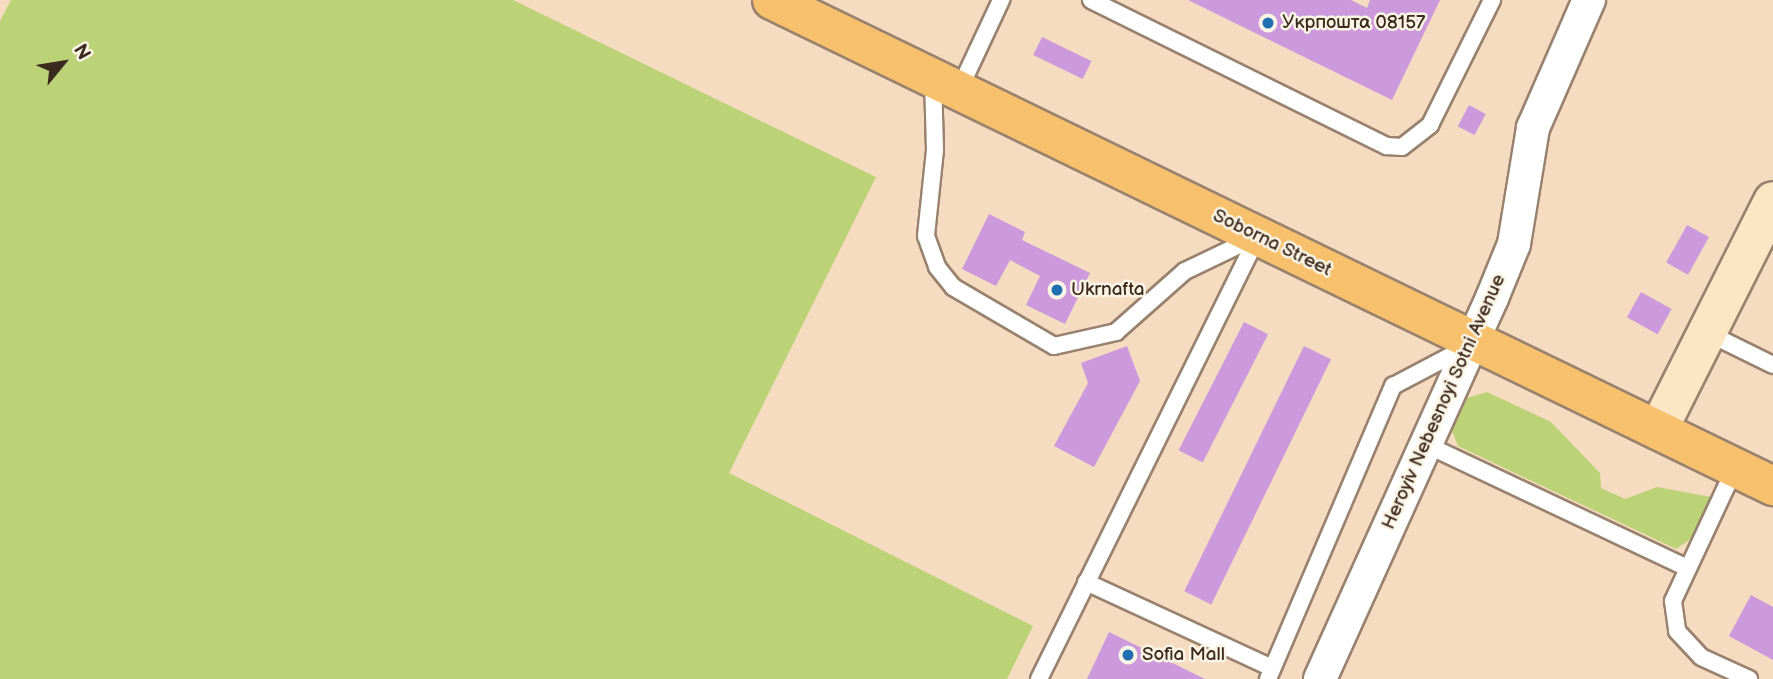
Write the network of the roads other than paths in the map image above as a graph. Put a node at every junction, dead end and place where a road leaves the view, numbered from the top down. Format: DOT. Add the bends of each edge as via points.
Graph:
graph roads {
  1 [pos="772,0"];
  2 [pos="1001,0"];
  3 [pos="1091,0"];
  4 [pos="1492,0"];
  5 [pos="1588,0"];
  6 [pos="946,85"];
  7 [pos="1773,201"];
  8 [pos="1258,236"];
  9 [pos="1708,333"];
  10 [pos="1475,342"];
  11 [pos="1773,365"];
  12 [pos="1658,430"];
  13 [pos="1427,445"];
  14 [pos="1735,468"];
  15 [pos="1773,485"];
  16 [pos="1687,568"];
  17 [pos="1086,582"];
  18 [pos="1270,674"];
  19 [pos="1039,679"];
  20 [pos="1320,679"];
  21 [pos="1749,679"];
  1 -- 6 [label="main road, Soborna Street"];
  2 -- 6 [label="lane"];
  3 -- 4 [label="lane" via="1387,146 1402,147 1430,125"];
  5 -- 10 [label="street, Heroyiv Nebesnoyi Sotni Avenue" via="1533,128 1514,244"];
  6 -- 8 [label="main road, Soborna Street"];
  6 -- 8 [label="lane" via="926,236 937,267 953,287 1054,346 1116,332 1185,271"];
  7 -- 9 [label="street"];
  8 -- 10 [label="main road, Soborna Street"];
  8 -- 17 [label="lane"];
  9 -- 11 [label="lane"];
  9 -- 12 [label="street"];
  10 -- 12 [label="main road, Soborna Street"];
  10 -- 13 [label="street, Heroyiv Nebesnoyi Sotni Avenue"];
  10 -- 18 [label="lane" via="1393,387"];
  12 -- 14 [label="main road, Soborna Street"];
  13 -- 16 [label="lane"];
  13 -- 20 [label="street, Heroyiv Nebesnoyi Sotni Avenue"];
  14 -- 15 [label="main road, Soborna Street"];
  14 -- 16 [label="lane"];
  16 -- 21 [label="lane" via="1673,601 1677,631 1700,657"];
  17 -- 18 [label="lane"];
  17 -- 19 [label="lane"];
}
